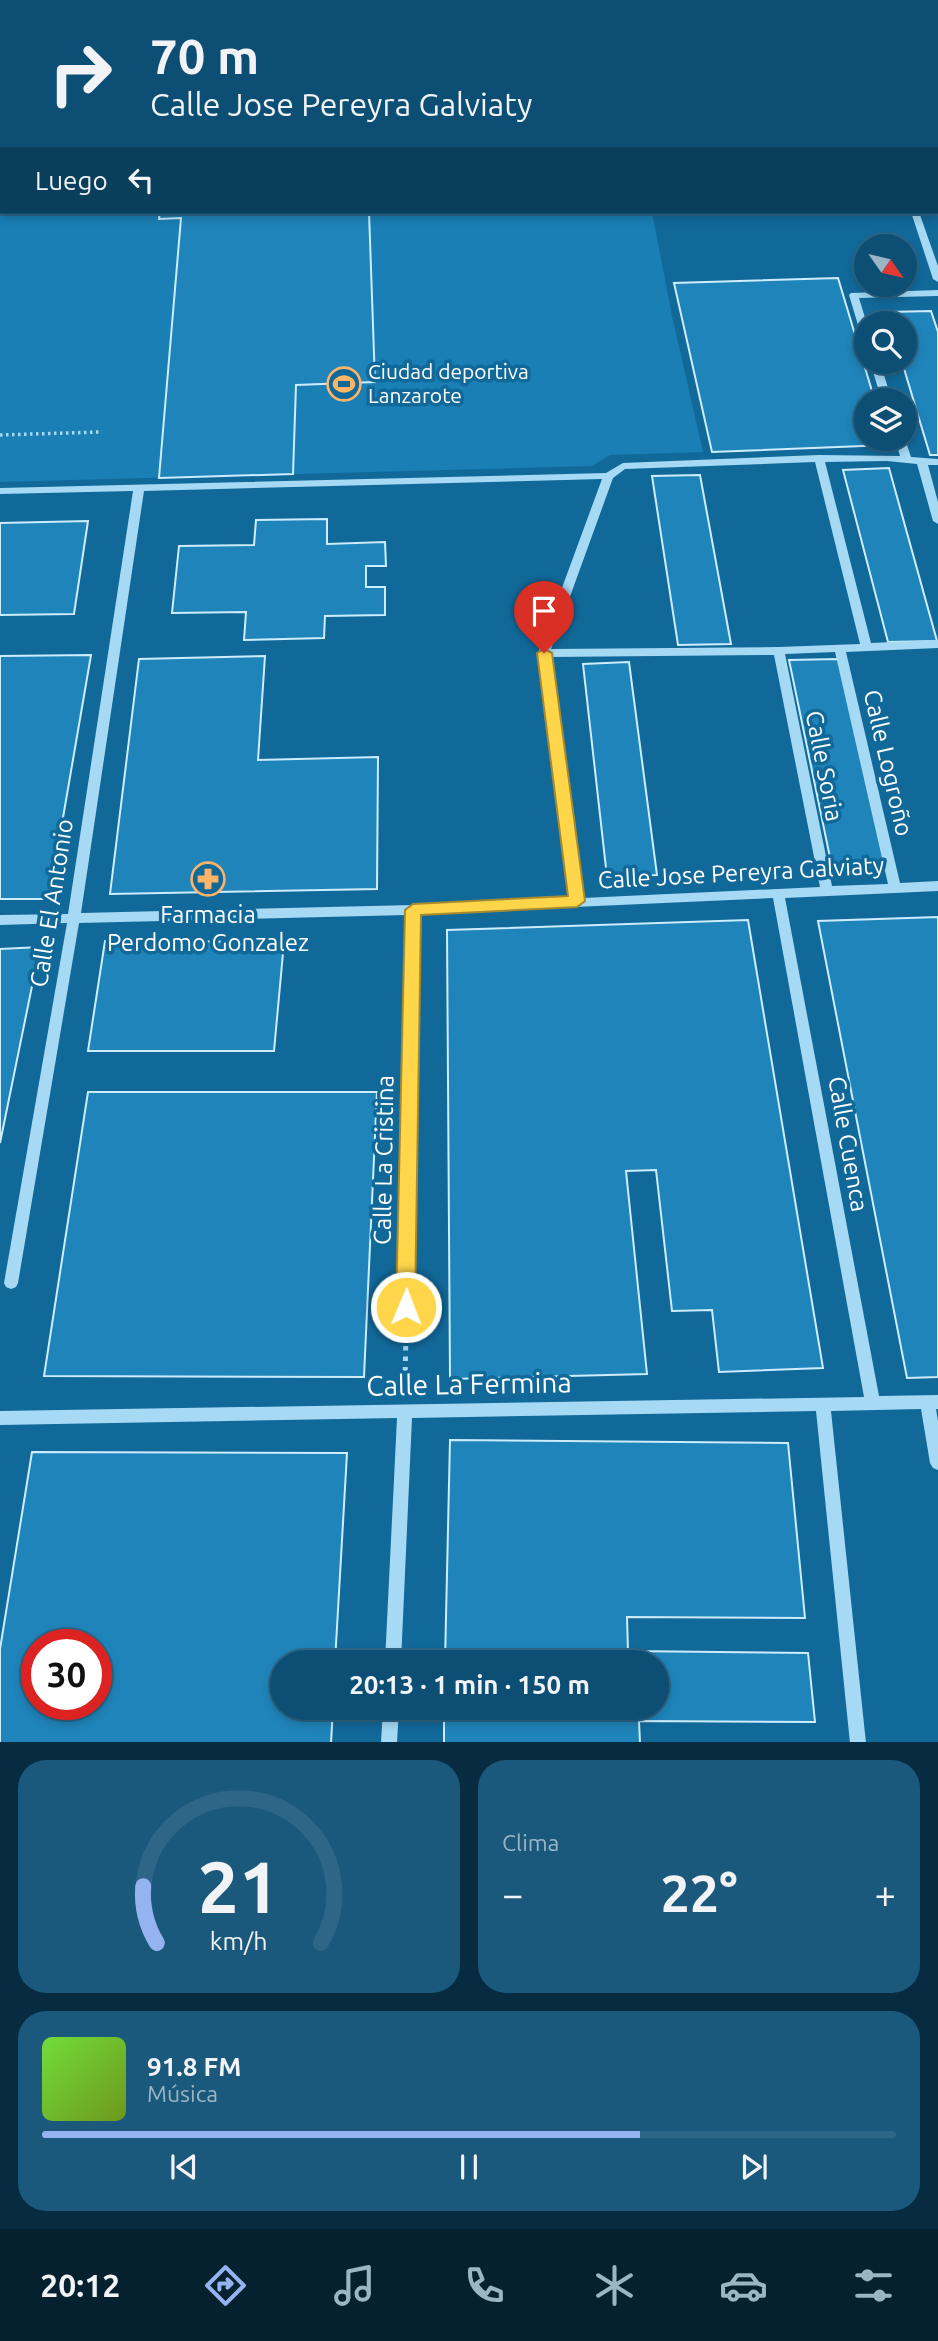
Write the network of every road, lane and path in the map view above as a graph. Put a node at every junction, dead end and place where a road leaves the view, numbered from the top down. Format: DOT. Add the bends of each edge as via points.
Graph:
graph roads {
  1 [pos="916,214"];
  2 [pos="938,279"];
  3 [pos="938,293"];
  4 [pos="859,311"];
  5 [pos="99,432"];
  6 [pos="0,435"];
  7 [pos="904,451"];
  8 [pos="819,458"];
  9 [pos="906,458"];
  10 [pos="922,462"];
  11 [pos="938,462"];
  12 [pos="608,476"];
  13 [pos="139,488"];
  14 [pos="0,491"];
  15 [pos="938,521"];
  16 [pos="938,645"];
  17 [pos="866,646"];
  18 [pos="840,648"];
  19 [pos="779,651"];
  20 [pos="544,653"];
  21 [pos="938,886"];
  22 [pos="895,887"];
  23 [pos="827,890"];
  24 [pos="778,892"];
  25 [pos="577,901"];
  26 [pos="413,910"];
  27 [pos="74,917"];
  28 [pos="0,920"];
  29 [pos="11,1283"];
  30 [pos="406,1307"];
  31 [pos="933,1402"];
  32 [pos="873,1404"];
  33 [pos="822,1405"];
  34 [pos="405,1411"];
  35 [pos="0,1418"];
  36 [pos="938,1462"];
  37 [pos="394,1650"];
  38 [pos="390,1720"];
  39 [pos="389,1742"];
  40 [pos="858,1742"];
  1 -- 2 [label="street"];
  3 -- 4 [label="street" via="854,295"];
  5 -- 6 [label="path"];
  7 -- 9 [label="street"];
  8 -- 9 [label="street"];
  8 -- 12 [label="street" via="623,466"];
  8 -- 17 [label="street"];
  9 -- 10 [label="street"];
  10 -- 11 [label="street"];
  10 -- 15 [label="street"];
  12 -- 13 [label="street"];
  12 -- 20 [label="street"];
  13 -- 14 [label="street"];
  13 -- 27 [label="street, Calle El Antonio"];
  16 -- 17 [label="street"];
  17 -- 18 [label="street"];
  18 -- 19 [label="street"];
  18 -- 22 [label="street, Calle Logroño"];
  19 -- 20 [label="street"];
  19 -- 23 [label="street, Calle Soria"];
  20 -- 25 [label="street"];
  21 -- 22 [label="street, Calle Jose Pereyra Galviaty"];
  22 -- 23 [label="street, Calle Jose Pereyra Galviaty"];
  23 -- 24 [label="street, Calle Jose Pereyra Galviaty"];
  24 -- 25 [label="street, Calle Jose Pereyra Galviaty"];
  24 -- 32 [label="street, Calle Cuenca"];
  25 -- 26 [label="street, Calle Jose Pereyra Galviaty"];
  26 -- 27 [label="street, Calle Jose Pereyra Galviaty"];
  26 -- 30 [label="street, Calle La Cristina"];
  27 -- 28 [label="street, Calle Jose Pereyra Galviaty"];
  27 -- 29 [label="street, Calle El Antonio"];
  30 -- 34 [label="path"];
  31 -- 32 [label="street, Calle La Fermina"];
  31 -- 36 [label="street"];
  32 -- 33 [label="street, Calle La Fermina"];
  33 -- 34 [label="street, Calle La Fermina"];
  33 -- 40 [label="street"];
  34 -- 35 [label="street, Calle La Fermina"];
  34 -- 37 [label="street"];
  38 -- 39 [label="street"];
}
